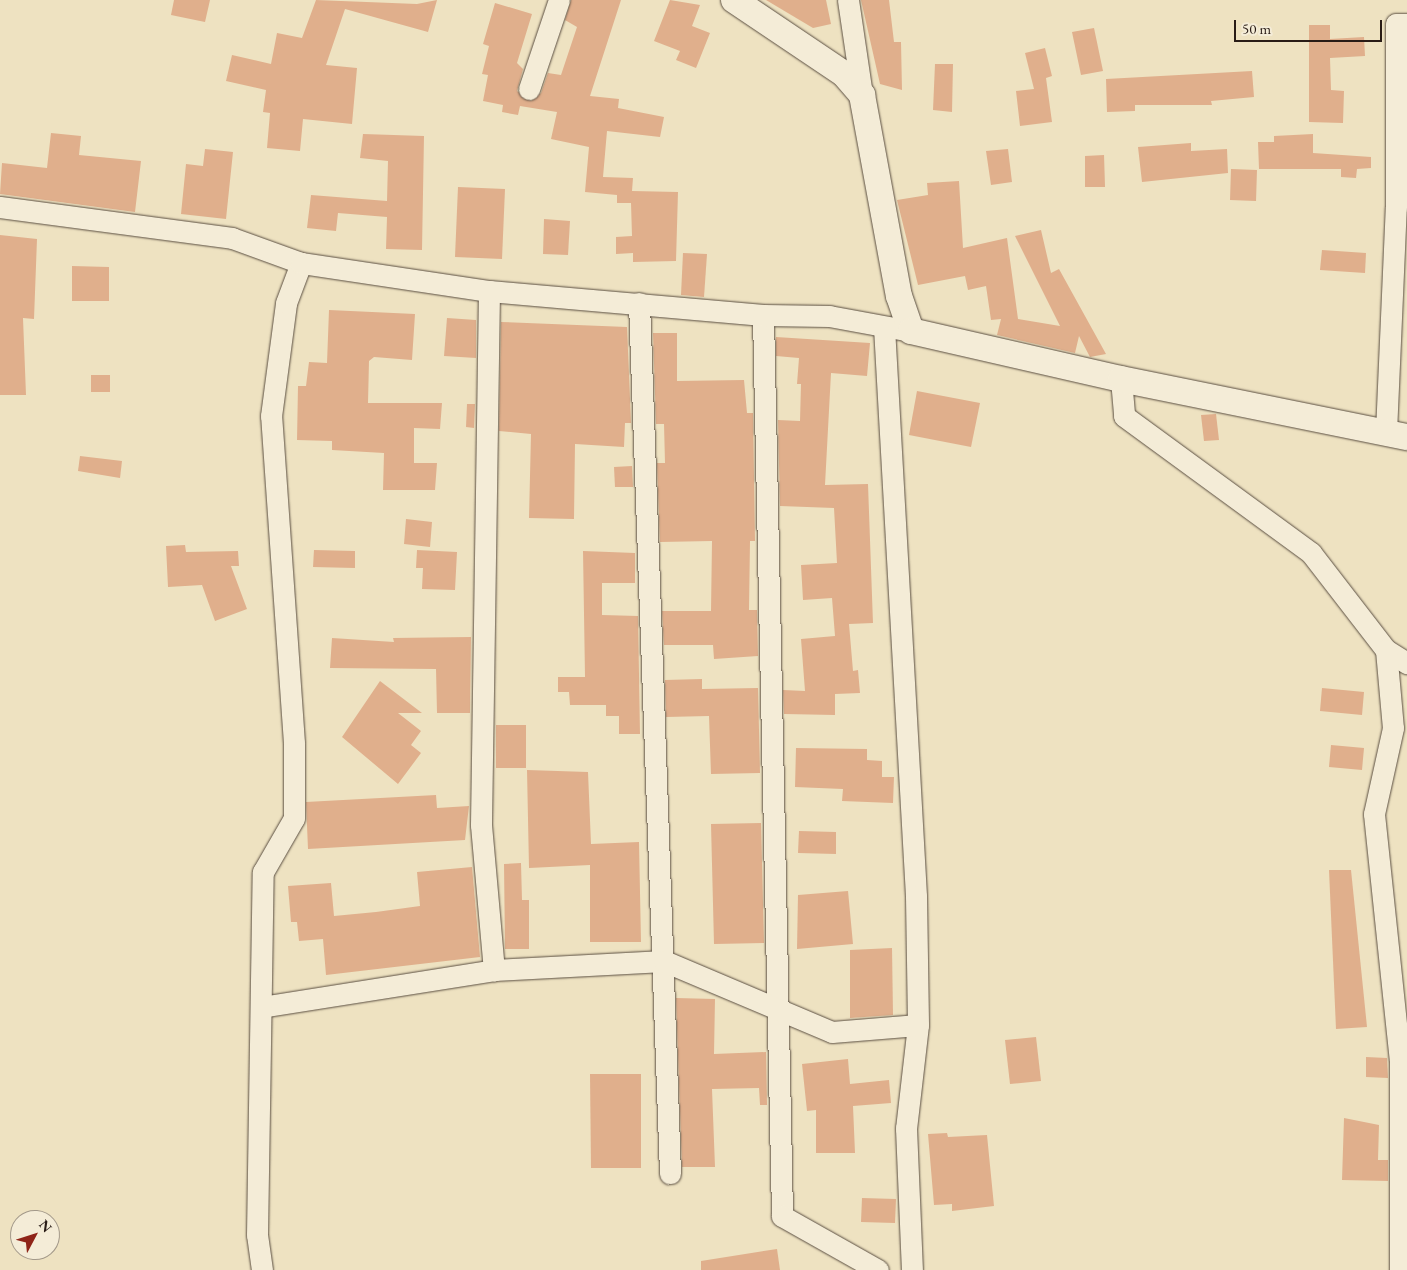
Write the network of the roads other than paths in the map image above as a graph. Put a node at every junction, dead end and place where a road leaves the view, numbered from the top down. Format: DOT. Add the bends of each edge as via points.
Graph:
graph roads {
  1 [pos="560,0"];
  2 [pos="734,0"];
  3 [pos="848,0"];
  4 [pos="1407,24"];
  5 [pos="528,89"];
  6 [pos="862,95"];
  7 [pos="0,207"];
  8 [pos="1401,208"];
  9 [pos="300,263"];
  10 [pos="489,291"];
  11 [pos="640,303"];
  12 [pos="763,315"];
  13 [pos="884,327"];
  14 [pos="912,331"];
  15 [pos="1121,379"];
  16 [pos="1397,434"];
  17 [pos="1386,650"];
  18 [pos="1407,663"];
  19 [pos="664,961"];
  20 [pos="494,970"];
  21 [pos="261,1007"];
  22 [pos="777,1008"];
  23 [pos="918,1025"];
  24 [pos="670,1173"];
  25 [pos="262,1270"];
  26 [pos="878,1270"];
  27 [pos="912,1270"];
  28 [pos="1400,1270"];
  1 -- 5 [label="street"];
  2 -- 6 [label="street" via="844,74"];
  3 -- 6 [label="street"];
  4 -- 8 [label="street" via="1396,24"];
  6 -- 14 [label="street" via="899,296"];
  7 -- 9 [label="street" via="232,238"];
  8 -- 16 [label="street"];
  9 -- 10 [label="street"];
  9 -- 21 [label="street" via="286,302 271,416 294,743 294,818 263,872"];
  10 -- 11 [label="street"];
  10 -- 20 [label="street" via="481,825"];
  11 -- 12 [label="street"];
  11 -- 19 [label="street"];
  12 -- 13 [label="street" via="829,316"];
  12 -- 22 [label="street"];
  13 -- 14 [label="street"];
  13 -- 23 [label="street" via="916,896"];
  14 -- 15 [label="street"];
  15 -- 16 [label="street"];
  15 -- 17 [label="street" via="1124,416 1312,553"];
  17 -- 18 [label="street"];
  17 -- 28 [label="street" via="1393,728 1374,814 1400,1060"];
  19 -- 20 [label="street"];
  19 -- 22 [label="street"];
  19 -- 24 [label="street"];
  20 -- 21 [label="street"];
  21 -- 25 [label="street" via="257,1234"];
  22 -- 23 [label="street" via="832,1032"];
  22 -- 26 [label="street" via="782,1216"];
  23 -- 27 [label="street" via="906,1128"];
}
